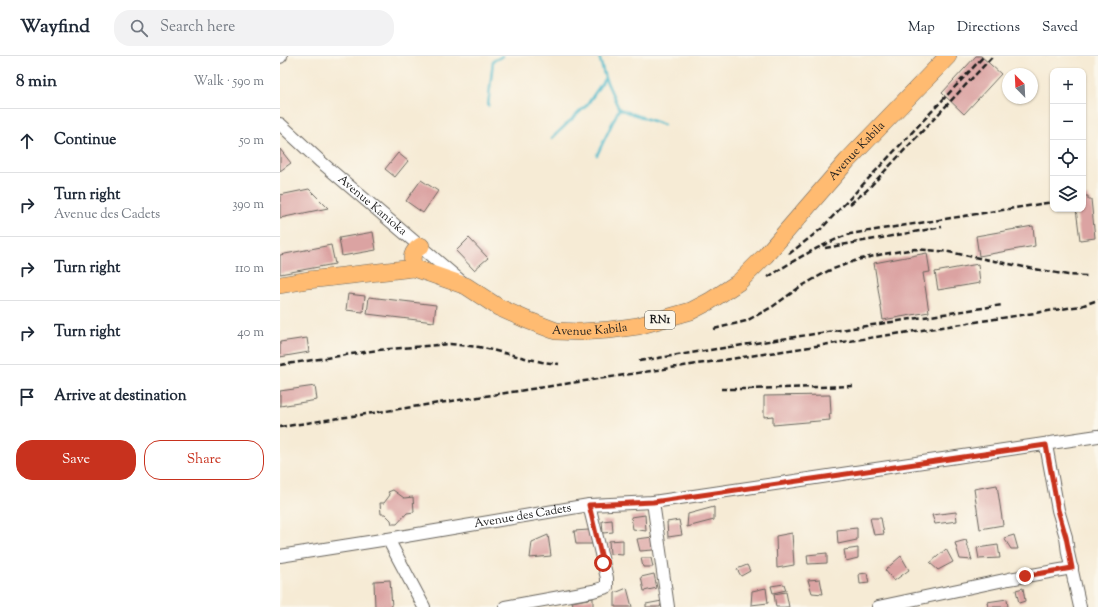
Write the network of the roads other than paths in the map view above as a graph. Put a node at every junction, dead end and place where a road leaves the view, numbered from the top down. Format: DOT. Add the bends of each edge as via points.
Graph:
graph roads {
  1 [pos="948,56"];
  2 [pos="280,124"];
  3 [pos="421,246"];
  4 [pos="414,268"];
  5 [pos="280,285"];
  6 [pos="466,286"];
  7 [pos="1098,436"];
  8 [pos="1046,445"];
  9 [pos="653,502"];
  10 [pos="589,505"];
  11 [pos="388,539"];
  12 [pos="280,556"];
  13 [pos="1072,568"];
  14 [pos="424,607"];
  15 [pos="505,607"];
  16 [pos="668,607"];
  17 [pos="878,607"];
  18 [pos="1080,607"];
  1 -- 6 [label="highway, Avenue Kabila / RN1" via="847,161 765,256 739,282 691,311 638,326 580,332 556,331 498,307"];
  2 -- 3 [label="street, Avenue Kanioka"];
  3 -- 4 [label="highway" via="412,255"];
  3 -- 6 [label="street, Avenue Kanioka"];
  4 -- 5 [label="highway, Avenue Kabila / RN1"];
  4 -- 6 [label="highway, Avenue Kabila / RN1"];
  7 -- 8 [label="street, Avenue des Cadets"];
  8 -- 9 [label="street, Avenue des Cadets"];
  8 -- 13 [label="street"];
  9 -- 10 [label="street, Avenue des Cadets"];
  9 -- 16 [label="street"];
  10 -- 11 [label="street, Avenue des Cadets"];
  10 -- 15 [label="street" via="607,586 593,591"];
  11 -- 12 [label="street, Avenue des Cadets"];
  11 -- 14 [label="street"];
  13 -- 17 [label="street"];
  13 -- 18 [label="street"];
}
